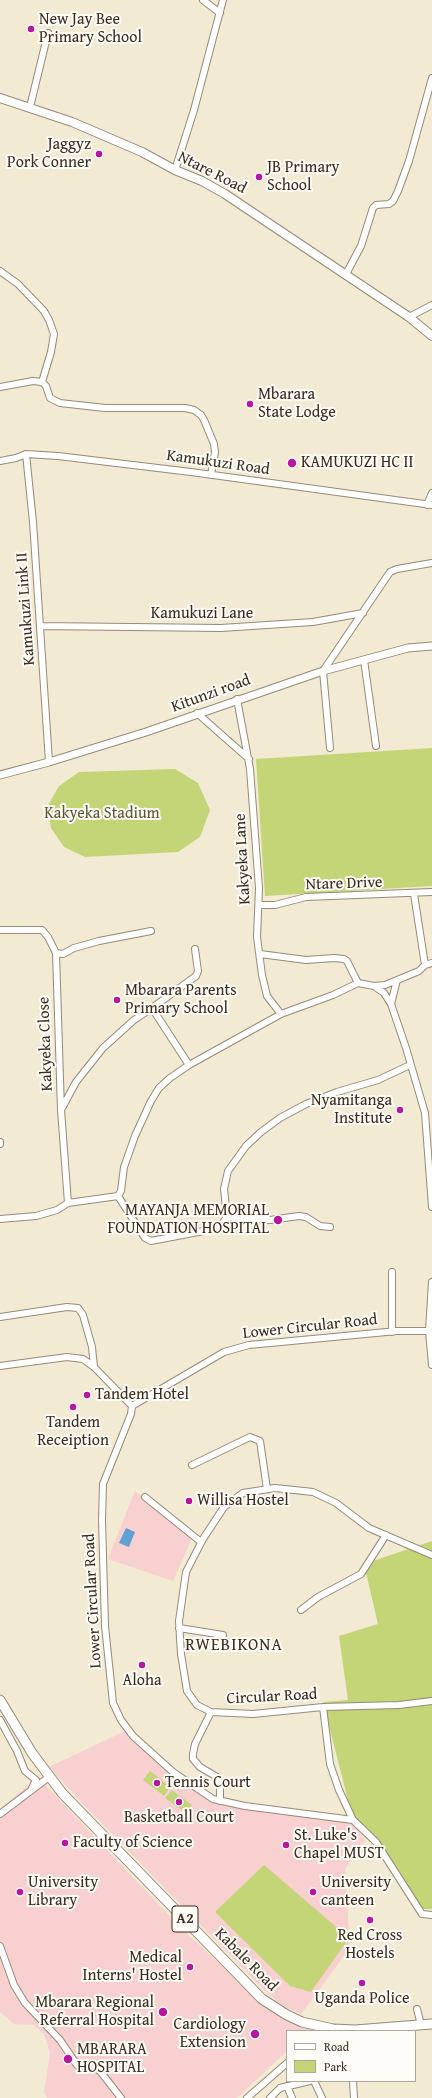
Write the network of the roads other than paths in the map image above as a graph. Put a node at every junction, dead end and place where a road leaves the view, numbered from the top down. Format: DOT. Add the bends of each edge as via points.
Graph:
graph roads {
  1 [pos="203,0"];
  2 [pos="223,0"];
  3 [pos="220,13"];
  4 [pos="48,33"];
  5 [pos="432,78"];
  6 [pos="0,98"];
  7 [pos="30,107"];
  8 [pos="175,170"];
  9 [pos="0,271"];
  10 [pos="346,274"];
  11 [pos="432,305"];
  12 [pos="409,317"];
  13 [pos="432,336"];
  14 [pos="42,382"];
  15 [pos="0,387"];
  16 [pos="26,454"];
  17 [pos="0,461"];
  18 [pos="211,475"];
  19 [pos="432,493"];
  20 [pos="430,505"];
  21 [pos="432,563"];
  22 [pos="363,613"];
  23 [pos="40,626"];
  24 [pos="432,646"];
  25 [pos="364,660"];
  26 [pos="323,671"];
  27 [pos="237,699"];
  28 [pos="197,713"];
  29 [pos="376,746"];
  30 [pos="330,748"];
  31 [pos="249,759"];
  32 [pos="49,762"];
  33 [pos="0,775"];
  34 [pos="432,892"];
  35 [pos="414,894"];
  36 [pos="259,905"];
  37 [pos="0,930"];
  38 [pos="150,931"];
  39 [pos="196,949"];
  40 [pos="56,953"];
  41 [pos="260,954"];
  42 [pos="432,963"];
  43 [pos="425,965"];
  44 [pos="397,980"];
  45 [pos="358,983"];
  46 [pos="374,986"];
  47 [pos="392,1004"];
  48 [pos="152,1008"];
  49 [pos="281,1014"];
  50 [pos="189,1065"];
  51 [pos="410,1065"];
  52 [pos="61,1110"];
  53 [pos="430,1160"];
  54 [pos="118,1196"];
  55 [pos="68,1203"];
  56 [pos="432,1207"];
  57 [pos="227,1217"];
  58 [pos="0,1218"];
  59 [pos="330,1227"];
  60 [pos="392,1272"];
  61 [pos="432,1282"];
  62 [pos="0,1318"];
  63 [pos="429,1331"];
  64 [pos="392,1332"];
  65 [pos="0,1366"];
  66 [pos="432,1366"];
  67 [pos="94,1367"];
  68 [pos="132,1406"];
  69 [pos="192,1465"];
  70 [pos="268,1489"];
  71 [pos="145,1497"];
  72 [pos="386,1535"];
  73 [pos="201,1542"];
  74 [pos="432,1555"];
  75 [pos="300,1610"];
  76 [pos="179,1628"];
  77 [pos="223,1635"];
  78 [pos="0,1700"];
  79 [pos="432,1701"];
  80 [pos="323,1707"];
  81 [pos="211,1712"];
  82 [pos="0,1720"];
  83 [pos="49,1777"];
  84 [pos="32,1788"];
  85 [pos="220,1801"];
  86 [pos="0,1814"];
  87 [pos="353,1820"];
  88 [pos="432,1915"];
  89 [pos="0,1946"];
  90 [pos="417,2009"];
  91 [pos="432,2024"];
  92 [pos="421,2025"];
  93 [pos="317,2029"];
  94 [pos="355,2030"];
  95 [pos="286,2064"];
  96 [pos="305,2082"];
  97 [pos="314,2082"];
  98 [pos="353,2082"];
  99 [pos="287,2086"];
  100 [pos="121,2098"];
  101 [pos="247,2098"];
  102 [pos="270,2098"];
  103 [pos="292,2098"];
  104 [pos="322,2098"];
  105 [pos="354,2098"];
  1 -- 3 [label="street"];
  2 -- 3 [label="street"];
  3 -- 8 [label="street"];
  4 -- 7 [label="street"];
  5 -- 10 [label="street" via="398,191 389,204 376,205 373,208 361,246"];
  6 -- 7 [label="main road, Ntare Road"];
  7 -- 8 [label="main road, Ntare Road" via="142,152"];
  8 -- 10 [label="main road, Ntare Road" via="225,194"];
  9 -- 14 [label="street" via="18,284 44,310 49,320 54,334"];
  10 -- 12 [label="main road, Ntare Road"];
  11 -- 12 [label="street"];
  12 -- 13 [label="main road, Ntare Road"];
  14 -- 15 [label="street" via="33,381"];
  14 -- 18 [label="street" via="50,398 60,403 105,408 194,410 201,414 214,444"];
  16 -- 17 [label="street, Kamukuzi Road"];
  16 -- 18 [label="street, Kamukuzi Road"];
  16 -- 23 [label="street, Kamukuzi Link II"];
  18 -- 20 [label="street, Kamukuzi Road"];
  19 -- 20 [label="street"];
  21 -- 22 [label="street" via="390,572"];
  22 -- 23 [label="street, Kamukuzi Lane" via="314,622 221,628"];
  22 -- 26 [label="street"];
  23 -- 32 [label="street, Kamukuzi Link II"];
  24 -- 25 [label="street, Kitunzi road" via="408,648"];
  25 -- 26 [label="street, Kitunzi road"];
  25 -- 29 [label="street"];
  26 -- 27 [label="street, Kitunzi road"];
  26 -- 30 [label="street"];
  27 -- 28 [label="street, Kitunzi road"];
  27 -- 31 [label="street, Kakyeka Lane"];
  28 -- 31 [label="street"];
  28 -- 32 [label="street, Kitunzi road"];
  31 -- 36 [label="street, Kakyeka Lane"];
  32 -- 33 [label="street, Kitunzi road"];
  34 -- 35 [label="street, Ntare Drive"];
  35 -- 36 [label="street, Ntare Drive" via="306,897 275,905"];
  35 -- 43 [label="street"];
  36 -- 41 [label="street, Kakyeka Lane" via="257,937"];
  37 -- 40 [label="street, Kakyeka Close" via="42,930"];
  38 -- 40 [label="street"];
  39 -- 48 [label="street" via="196,976"];
  40 -- 52 [label="street, Kakyeka Close"];
  41 -- 45 [label="street" via="306,960 344,959"];
  41 -- 49 [label="street, Kakyeka Lane" via="267,996"];
  42 -- 43 [label="street"];
  43 -- 44 [label="street" via="419,971"];
  44 -- 46 [label="street"];
  44 -- 47 [label="street"];
  45 -- 46 [label="street"];
  45 -- 49 [label="street"];
  46 -- 47 [label="street" via="384,992"];
  47 -- 51 [label="street"];
  48 -- 50 [label="street"];
  48 -- 52 [label="street" via="134,1020 103,1048 76,1082"];
  49 -- 50 [label="street"];
  50 -- 54 [label="street" via="160,1088 151,1101 124,1167"];
  51 -- 53 [label="street" via="424,1113"];
  51 -- 57 [label="street" via="378,1080 306,1104 261,1132 246,1146 228,1171 224,1189"];
  52 -- 55 [label="street, Kakyeka Close"];
  53 -- 56 [label="street"];
  54 -- 55 [label="street"];
  54 -- 57 [label="street" via="145,1238 151,1241 219,1228"];
  55 -- 58 [label="street" via="57,1210 36,1216"];
  57 -- 59 [label="street" via="270,1220 299,1216 306,1217 320,1226"];
  60 -- 64 [label="street"];
  61 -- 63 [label="street"];
  62 -- 67 [label="street" via="67,1307 78,1308 83,1315 92,1348"];
  63 -- 64 [label="street, Lower Circular Road"];
  63 -- 66 [label="street"];
  64 -- 68 [label="street, Lower Circular Road" via="235,1348"];
  65 -- 67 [label="street" via="67,1357 83,1359"];
  67 -- 68 [label="street"];
  68 -- 85 [label="street, Lower Circular Road" via="110,1463 102,1494 105,1626 113,1704 133,1736 151,1754 189,1784"];
  69 -- 70 [label="street" via="250,1437 260,1441"];
  70 -- 72 [label="street, Circular Road" via="313,1492 336,1503 370,1528"];
  70 -- 73 [label="street, Circular Road" via="243,1493 224,1507"];
  71 -- 73 [label="street"];
  72 -- 74 [label="street, Circular Road"];
  72 -- 75 [label="street" via="361,1574 318,1597"];
  73 -- 76 [label="street, Circular Road" via="186,1572"];
  76 -- 77 [label="street"];
  76 -- 81 [label="street, Circular Road" via="187,1690 197,1705"];
  78 -- 83 [label="main road, Kabale Road / A2"];
  79 -- 80 [label="street, Circular Road" via="399,1706"];
  80 -- 81 [label="street, Circular Road" via="253,1714"];
  80 -- 87 [label="street" via="330,1764 338,1790"];
  81 -- 85 [label="street" via="195,1744 193,1759 200,1767 217,1777"];
  82 -- 84 [label="street" via="25,1771 36,1780"];
  83 -- 84 [label="street"];
  83 -- 93 [label="main road, Kabale Road / A2" via="83,1816 253,1991 272,2007"];
  84 -- 86 [label="street"];
  85 -- 87 [label="street, Lower Circular Road"];
  87 -- 88 [label="street" via="376,1842 422,1914"];
  89 -- 100 [label="street" via="14,1985 26,2003 60,2040 77,2065 100,2071"];
  90 -- 92 [label="street"];
  91 -- 92 [label="main road, Kabale Road / A2"];
  92 -- 94 [label="main road, Kabale Road / A2"];
  93 -- 94 [label="main road, Kabale Road / A2"];
  95 -- 101 [label="street"];
  96 -- 99 [label="street"];
  97 -- 104 [label="street"];
  98 -- 105 [label="street"];
  99 -- 102 [label="street" via="280,2088"];
  99 -- 103 [label="street"];
}
